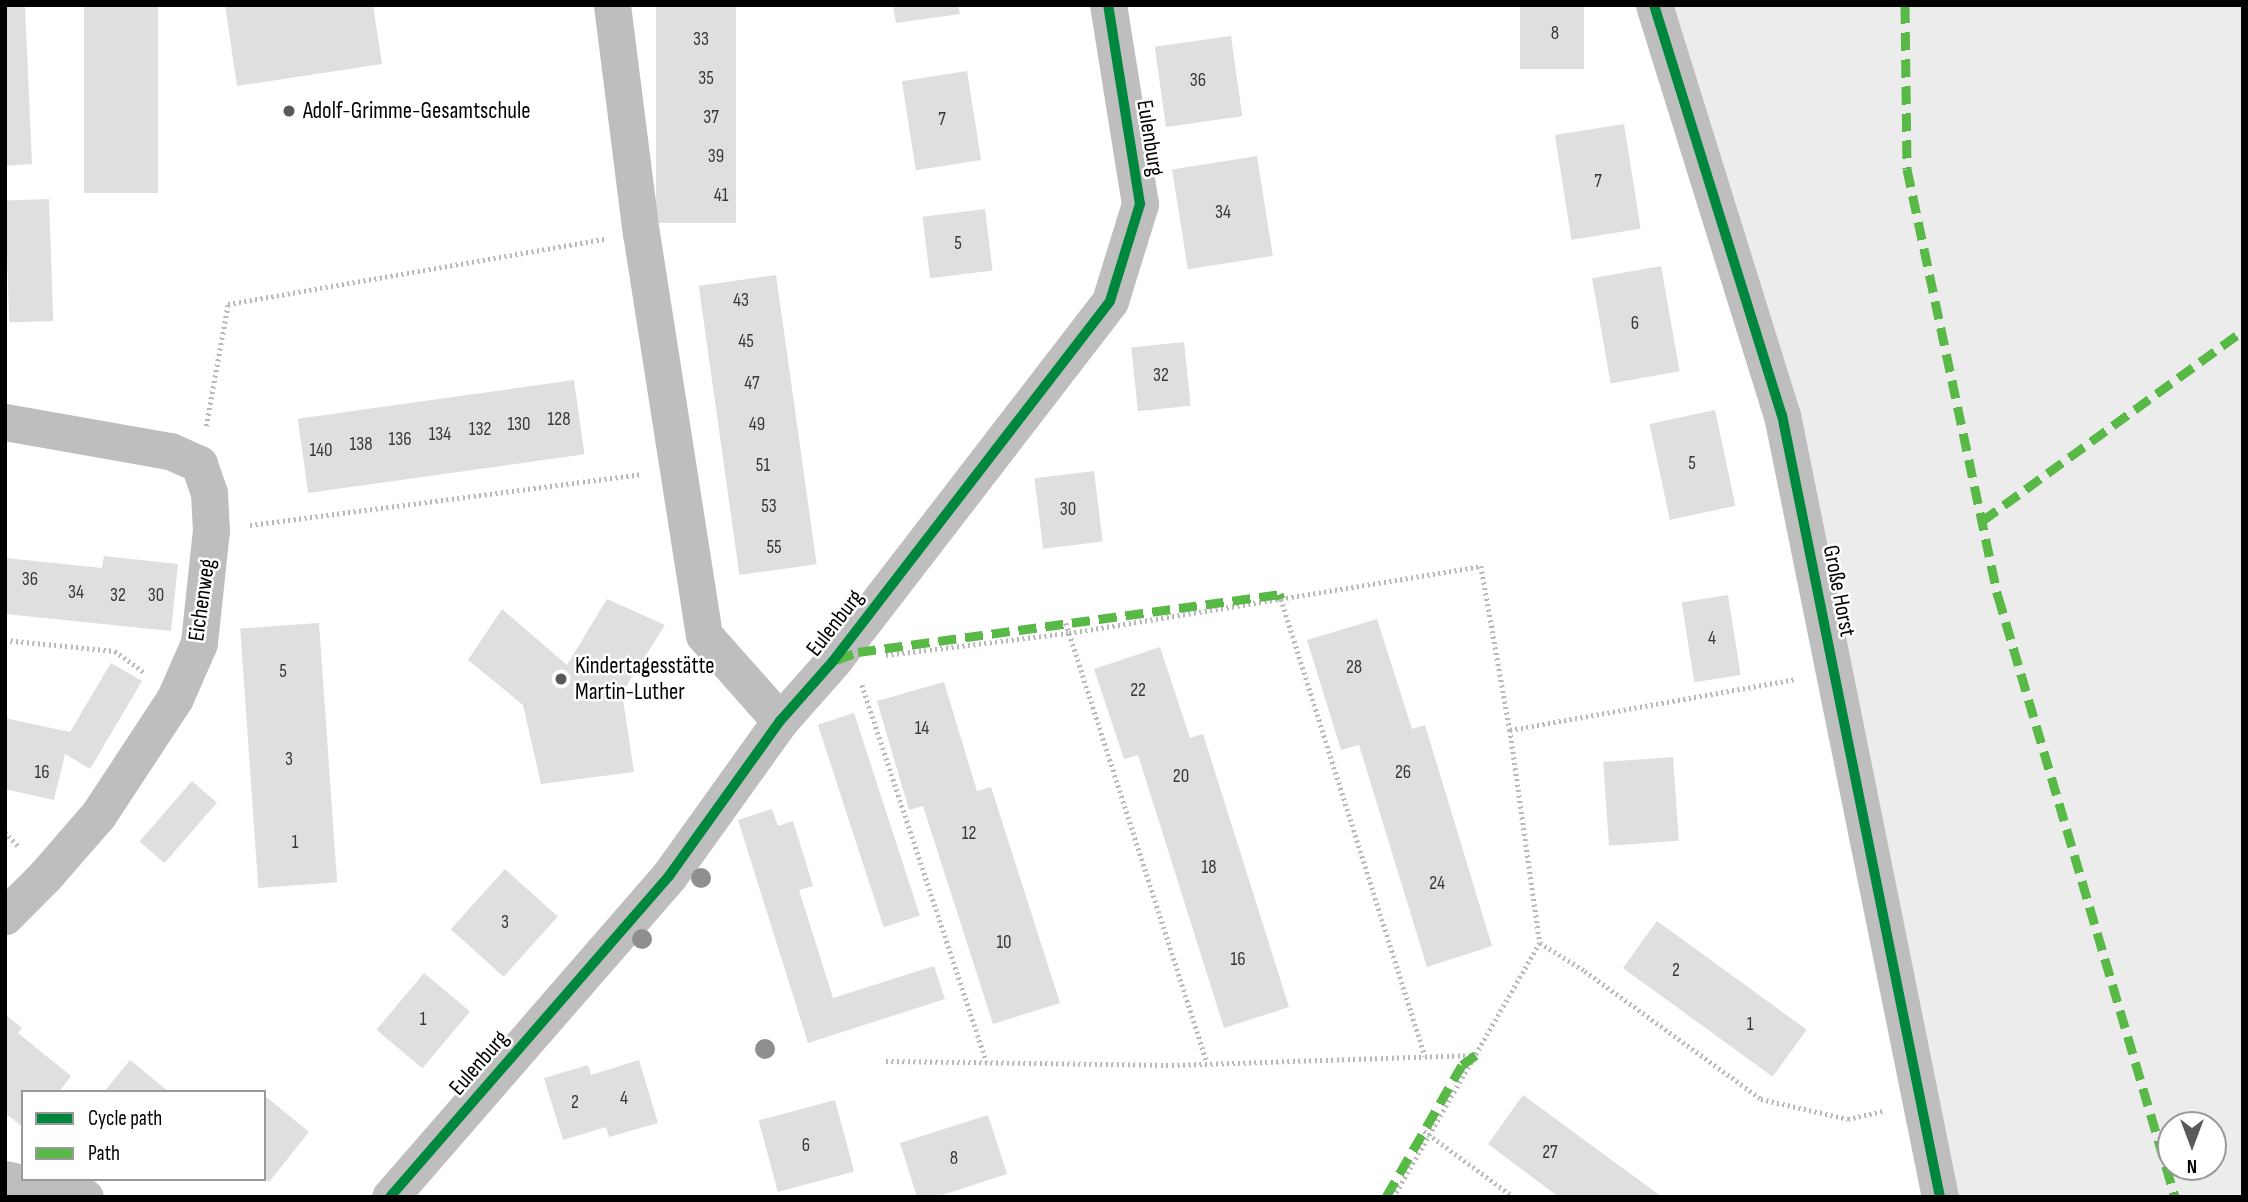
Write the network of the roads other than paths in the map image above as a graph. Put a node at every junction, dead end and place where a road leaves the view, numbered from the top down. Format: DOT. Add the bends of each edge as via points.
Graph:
graph roads {
  1 [pos="612,5"];
  2 [pos="1108,5"];
  3 [pos="1654,5"];
  4 [pos="5,422"];
  5 [pos="780,721"];
  6 [pos="5,916"];
  7 [pos="5,1179"];
  8 [pos="85,1197"];
  9 [pos="390,1197"];
  10 [pos="1940,1197"];
  1 -- 5 [label="street" via="704,635"];
  2 -- 5 [label="street, Eulenburg" via="1140,204 1110,301 833,661"];
  3 -- 10 [label="street, Große Horst" via="1782,415"];
  4 -- 6 [label="street, Eichenweg" via="170,451 199,464 209,493 211,530 200,643 175,698 98,815"];
  5 -- 9 [label="street, Eulenburg" via="669,876"];
  7 -- 8 [label="street"];
}
